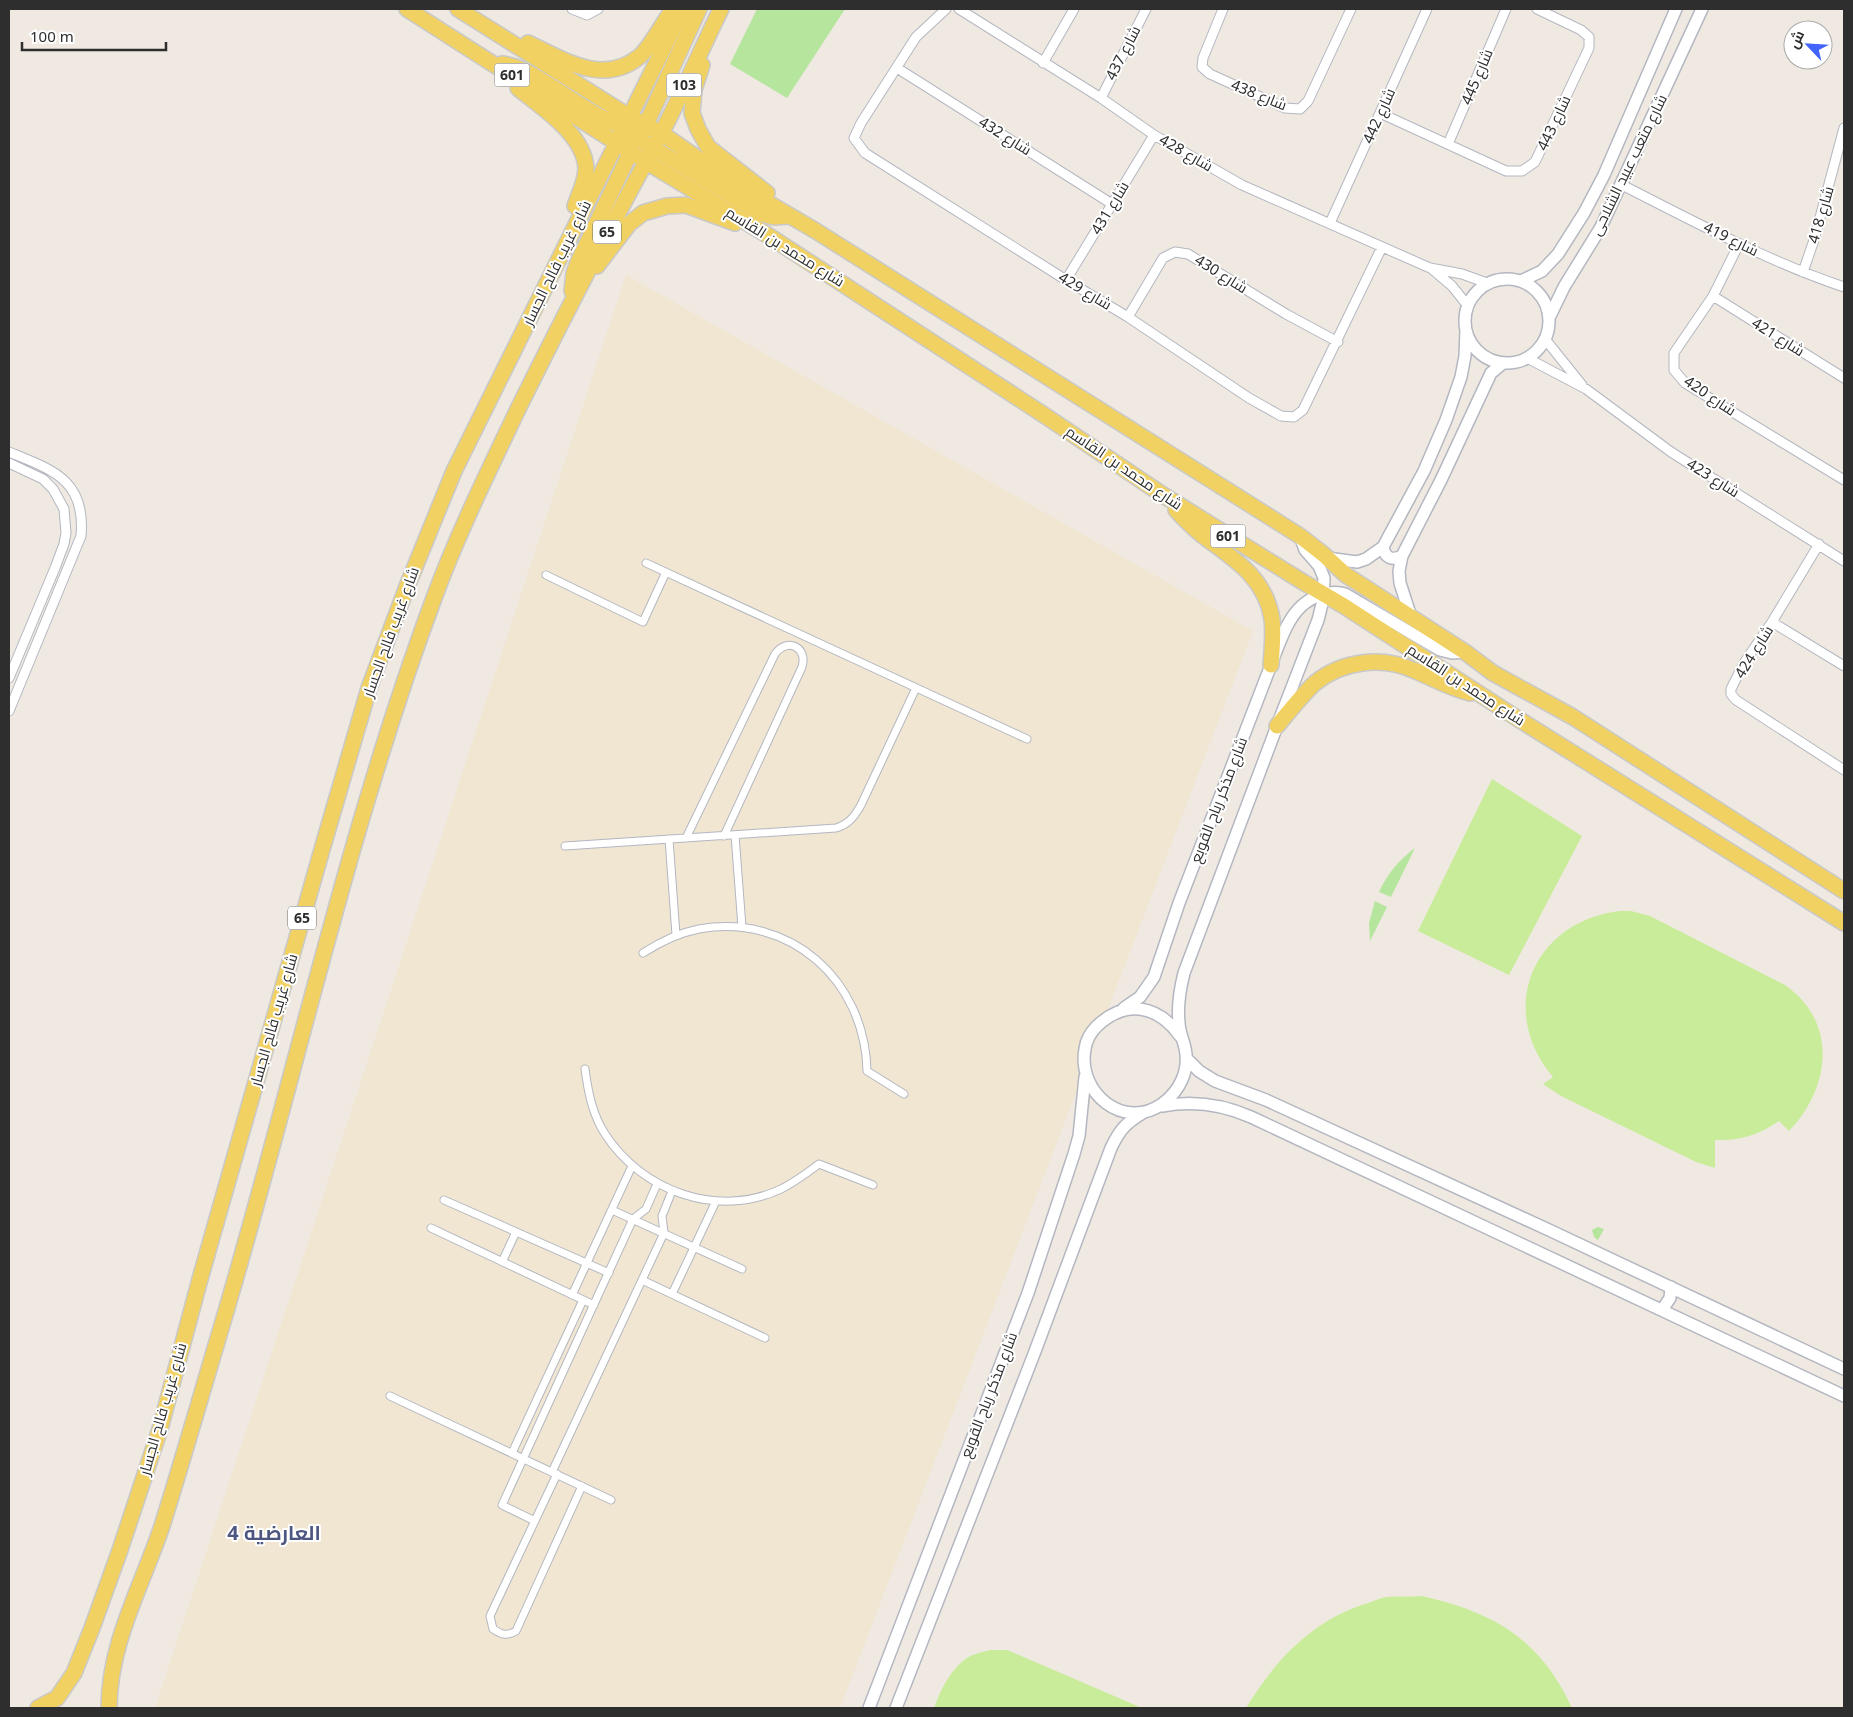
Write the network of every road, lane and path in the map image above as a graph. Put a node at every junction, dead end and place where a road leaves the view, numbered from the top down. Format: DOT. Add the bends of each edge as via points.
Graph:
graph roads {
  1 [pos="407,9"];
  2 [pos="458,9"];
  3 [pos="572,9"];
  4 [pos="598,9"];
  5 [pos="673,9"];
  6 [pos="683,9"];
  7 [pos="699,9"];
  8 [pos="721,9"];
  9 [pos="946,9"];
  10 [pos="959,9"];
  11 [pos="1074,9"];
  12 [pos="1146,9"];
  13 [pos="1223,9"];
  14 [pos="1350,9"];
  15 [pos="1427,9"];
  16 [pos="1506,9"];
  17 [pos="1537,9"];
  18 [pos="1676,9"];
  19 [pos="1702,9"];
  20 [pos="472,18"];
  21 [pos="471,48"];
  22 [pos="1043,62"];
  23 [pos="496,64"];
  24 [pos="898,68"];
  25 [pos="1101,98"];
  26 [pos="1380,114"];
  27 [pos="1844,128"];
  28 [pos="661,133"];
  29 [pos="1154,135"];
  30 [pos="638,137"];
  31 [pos="616,142"];
  32 [pos="1448,144"];
  33 [pos="1622,185"];
  34 [pos="1112,204"];
  35 [pos="791,216"];
  36 [pos="1330,223"];
  37 [pos="816,231"];
  38 [pos="769,236"];
  39 [pos="1739,244"];
  40 [pos="1382,248"];
  41 [pos="1430,268"];
  42 [pos="1803,272"];
  43 [pos="1066,280"];
  44 [pos="1522,281"];
  45 [pos="1487,284"];
  46 [pos="545,287"];
  47 [pos="1844,287"];
  48 [pos="1713,296"];
  49 [pos="570,304"];
  50 [pos="1468,306"];
  51 [pos="1128,316"];
  52 [pos="1549,318"];
  53 [pos="1466,330"];
  54 [pos="1545,339"];
  55 [pos="1338,342"];
  56 [pos="1527,358"];
  57 [pos="1503,363"];
  58 [pos="1844,378"];
  59 [pos="1586,389"];
  60 [pos="9,452"];
  61 [pos="9,463"];
  62 [pos="1844,480"];
  63 [pos="1163,495"];
  64 [pos="1300,536"];
  65 [pos="1818,544"];
  66 [pos="1383,547"];
  67 [pos="1402,556"];
  68 [pos="1327,558"];
  69 [pos="1844,561"];
  70 [pos="646,563"];
  71 [pos="666,572"];
  72 [pos="546,575"];
  73 [pos="1323,594"];
  74 [pos="1411,617"];
  75 [pos="1772,622"];
  76 [pos="798,633"];
  77 [pos="792,645"];
  78 [pos="1465,652"];
  79 [pos="1270,665"];
  80 [pos="1844,666"];
  81 [pos="9,678"];
  82 [pos="916,688"];
  83 [pos="1481,695"];
  84 [pos="9,711"];
  85 [pos="1277,726"];
  86 [pos="1027,739"];
  87 [pos="1844,770"];
  88 [pos="735,835"];
  89 [pos="724,836"];
  90 [pos="686,838"];
  91 [pos="669,839"];
  92 [pos="566,846"];
  93 [pos="1844,891"];
  94 [pos="1844,923"];
  95 [pos="742,927"];
  96 [pos="676,935"];
  97 [pos="643,953"];
  98 [pos="1121,1011"];
  99 [pos="1180,1036"];
  100 [pos="1186,1058"];
  101 [pos="585,1069"];
  102 [pos="1085,1075"];
  103 [pos="904,1094"];
  104 [pos="1158,1106"];
  105 [pos="1146,1111"];
  106 [pos="632,1166"];
  107 [pos="657,1184"];
  108 [pos="873,1185"];
  109 [pos="672,1191"];
  110 [pos="444,1200"];
  111 [pos="716,1201"];
  112 [pos="612,1210"];
  113 [pos="633,1219"];
  114 [pos="431,1228"];
  115 [pos="516,1232"];
  116 [pos="664,1233"];
  117 [pos="694,1247"];
  118 [pos="502,1262"];
  119 [pos="587,1263"];
  120 [pos="742,1269"];
  121 [pos="609,1273"];
  122 [pos="642,1280"];
  123 [pos="1671,1287"];
  124 [pos="672,1294"];
  125 [pos="572,1295"];
  126 [pos="583,1300"];
  127 [pos="594,1305"];
  128 [pos="1662,1310"];
  129 [pos="765,1338"];
  130 [pos="1844,1369"];
  131 [pos="390,1396"];
  132 [pos="1844,1396"];
  133 [pos="512,1453"];
  134 [pos="524,1459"];
  135 [pos="555,1473"];
  136 [pos="582,1486"];
  137 [pos="611,1500"];
  138 [pos="535,1521"];
  139 [pos="38,1708"];
  140 [pos="109,1708"];
  141 [pos="869,1708"];
  142 [pos="896,1708"];
  1 -- 21 [label="main road, 601"];
  2 -- 20 [label="main road, شارع محمد بن القاسم / 601"];
  3 -- 4 [label="street" via="587,15"];
  5 -- 20 [label="main road" via="640,56 622,67 600,70 586,70"];
  6 -- 30 [label="main road, 103"];
  7 -- 30 [label="main road"];
  8 -- 28 [label="main road, 103"];
  8 -- 37 [label="main road" via="694,90 692,113 698,129 708,147"];
  9 -- 24 [label="street, شارع 429" via="916,37"];
  10 -- 22 [label="street, شارع 428"];
  11 -- 22 [label="street"];
  12 -- 25 [label="street, شارع 437"];
  13 -- 14 [label="street, شارع 438" via="1202,67 1210,74 1285,108 1300,109 1308,101"];
  15 -- 26 [label="street, شارع 442"];
  16 -- 32 [label="street, شارع 445"];
  17 -- 32 [label="street, شارع 443" via="1581,30 1589,37 1589,48 1535,162 1522,172 1506,171"];
  18 -- 44 [label="street, شارع متعب عبيد الشلاحى" via="1604,175 1584,213 1558,254 1542,271"];
  19 -- 33 [label="street, شارع متعب عبيد الشلاحى"];
  20 -- 30 [label="main road, شارع محمد بن القاسم / 601"];
  21 -- 23 [label="main road, 601"];
  21 -- 46 [label="main road" via="569,131 580,148 586,168 582,187"];
  22 -- 25 [label="street, شارع 428"];
  23 -- 30 [label="main road" via="528,72"];
  23 -- 31 [label="main road, 601"];
  24 -- 34 [label="street, شارع 432"];
  24 -- 43 [label="street, شارع 429" via="854,138 865,153"];
  25 -- 29 [label="street, شارع 428"];
  26 -- 32 [label="street, شارع 443"];
  26 -- 36 [label="street, شارع 442"];
  27 -- 42 [label="street, شارع 418"];
  28 -- 30 [label="main road, شارع محمد بن القاسم / 601"];
  28 -- 35 [label="main road, شارع محمد بن القاسم / 601" via="727,179"];
  29 -- 34 [label="street, شارع 431"];
  29 -- 36 [label="street, شارع 428" via="1242,184"];
  30 -- 31 [label="main road, 103"];
  30 -- 35 [label="main road" via="762,214"];
  30 -- 38 [label="main road, شارع محمد بن القاسم / 601"];
  30 -- 49 [label="main road" via="578,260"];
  31 -- 46 [label="main road, شارع غريب فالح الجسار / 65"];
  33 -- 39 [label="street, شارع 419"];
  33 -- 52 [label="street, شارع متعب عبيد الشلاحى"];
  34 -- 43 [label="street, شارع 431"];
  35 -- 37 [label="main road, شارع محمد بن القاسم / 601"];
  36 -- 40 [label="street, شارع 428"];
  37 -- 64 [label="main road, شارع محمد بن القاسم / 601"];
  38 -- 49 [label="main road" via="686,205 643,213 629,224"];
  38 -- 63 [label="main road, شارع محمد بن القاسم / 601"];
  39 -- 42 [label="street, شارع 419"];
  39 -- 48 [label="street, شارع 420"];
  40 -- 41 [label="street, شارع 428"];
  40 -- 55 [label="street, شارع 429"];
  41 -- 45 [label="street, شارع 428" via="1462,274"];
  41 -- 50 [label="street, شارع 428" via="1452,286"];
  42 -- 47 [label="street, شارع 419"];
  43 -- 51 [label="street, شارع 429"];
  44 -- 45 [label="street" via="1504,279"];
  44 -- 52 [label="street" via="1541,295"];
  45 -- 50 [label="street" via="1475,293"];
  46 -- 139 [label="main road, شارع غريب فالح الجسار / 65" via="454,472 370,688 160,1429 74,1673 57,1698"];
  48 -- 58 [label="street, شارع 421"];
  48 -- 62 [label="street, شارع 420" via="1674,353 1674,370 1685,384"];
  49 -- 140 [label="main road, شارع غريب فالح الجسار / 65" via="469,512 435,595 381,750 229,1300 161,1528 122,1630 112,1669"];
  50 -- 53 [label="street"];
  51 -- 55 [label="street, شارع 430" via="1163,258 1175,252 1188,254"];
  51 -- 55 [label="street, شارع 429" via="1249,398 1282,416 1294,417 1304,410"];
  52 -- 54 [label="street"];
  53 -- 57 [label="street" via="1478,352"];
  53 -- 66 [label="street" via="1461,378 1446,420 1424,471"];
  54 -- 56 [label="street"];
  54 -- 59 [label="street, شارع 423"];
  56 -- 57 [label="street"];
  56 -- 59 [label="street, شارع 423"];
  57 -- 67 [label="street" via="1491,373"];
  59 -- 65 [label="street, شارع 423" via="1671,452"];
  60 -- 84 [label="street" via="64,478 80,505 83,518 81,536"];
  61 -- 81 [label="street" via="43,479 53,489 64,509 66,533"];
  63 -- 73 [label="main road, شارع محمد بن القاسم / 601"];
  63 -- 79 [label="main road" via="1191,525 1240,563 1258,582 1270,607"];
  64 -- 68 [label="main road, شارع محمد بن القاسم / 601"];
  64 -- 73 [label="street, شارع مذكر رباح القوبع" via="1305,550 1322,571"];
  65 -- 69 [label="street, شارع 423"];
  65 -- 75 [label="street, شارع 424"];
  66 -- 67 [label="street" via="1389,558"];
  66 -- 68 [label="street" via="1357,562"];
  67 -- 74 [label="street" via="1398,571"];
  68 -- 74 [label="main road, شارع محمد بن القاسم / 601" via="1346,575"];
  70 -- 71 [label="street"];
  71 -- 72 [label="street" via="643,622"];
  71 -- 76 [label="street"];
  73 -- 78 [label="street" via="1345,594 1440,650"];
  73 -- 79 [label="street, شارع مذكر رباح القوبع" via="1308,599 1297,610"];
  73 -- 83 [label="main road, شارع محمد بن القاسم / 601"];
  73 -- 85 [label="street, شارع مذكر رباح القوبع" via="1315,630"];
  74 -- 78 [label="main road, شارع محمد بن القاسم / 601"];
  75 -- 80 [label="street"];
  75 -- 87 [label="street, شارع 424" via="1744,663 1731,694"];
  76 -- 77 [label="street"];
  76 -- 82 [label="street"];
  77 -- 89 [label="street" via="802,654 802,667"];
  77 -- 90 [label="street" via="779,648 775,654"];
  78 -- 93 [label="main road, شارع محمد بن القاسم / 601" via="1509,682 1590,727"];
  79 -- 98 [label="street, شارع مذكر رباح القوبع" via="1179,903 1154,978 1140,997"];
  82 -- 86 [label="street"];
  82 -- 88 [label="street" via="861,805 846,825"];
  83 -- 85 [label="main road" via="1454,689 1397,664 1363,662 1338,670 1316,683"];
  83 -- 94 [label="main road, شارع محمد بن القاسم / 601"];
  85 -- 99 [label="street, شارع مذكر رباح القوبع" via="1184,973 1178,1011"];
  88 -- 89 [label="street"];
  88 -- 95 [label="street"];
  89 -- 90 [label="street"];
  90 -- 91 [label="street"];
  91 -- 92 [label="street"];
  91 -- 96 [label="street"];
  95 -- 96 [label="street" via="720,926"];
  95 -- 103 [label="street" via="793,943 826,968 843,990 859,1020 867,1070"];
  96 -- 97 [label="street"];
  98 -- 99 [label="street" via="1134,1008 1155,1013 1172,1025"];
  98 -- 102 [label="street" via="1106,1017 1086,1043"];
  99 -- 100 [label="street"];
  100 -- 104 [label="street" via="1179,1086"];
  100 -- 123 [label="street" via="1215,1081 1253,1094"];
  101 -- 106 [label="street" via="588,1091 600,1125"];
  102 -- 105 [label="street" via="1098,1098 1108,1105 1120,1110"];
  102 -- 141 [label="street, شارع مذكر رباح القوبع" via="1076,1145 1031,1284"];
  104 -- 105 [label="street"];
  104 -- 128 [label="street" via="1190,1102 1237,1110"];
  105 -- 142 [label="street, شارع مذكر رباح القوبع" via="1127,1122 1111,1148"];
  106 -- 107 [label="street"];
  106 -- 112 [label="street"];
  107 -- 109 [label="street"];
  107 -- 113 [label="street" via="646,1209"];
  108 -- 111 [label="street" via="819,1164 780,1189 757,1197"];
  109 -- 111 [label="street"];
  109 -- 116 [label="street" via="662,1216"];
  110 -- 115 [label="street"];
  111 -- 117 [label="street"];
  112 -- 113 [label="street"];
  112 -- 119 [label="street"];
  113 -- 116 [label="street"];
  113 -- 121 [label="street"];
  114 -- 118 [label="street"];
  115 -- 118 [label="street"];
  115 -- 119 [label="street"];
  116 -- 117 [label="street"];
  116 -- 122 [label="street"];
  117 -- 120 [label="street"];
  117 -- 124 [label="street"];
  118 -- 125 [label="street"];
  119 -- 121 [label="street"];
  119 -- 125 [label="street"];
  121 -- 127 [label="street"];
  122 -- 124 [label="street"];
  122 -- 135 [label="street"];
  123 -- 128 [label="street" via="1670,1298"];
  123 -- 130 [label="street"];
  124 -- 129 [label="street"];
  125 -- 126 [label="street"];
  126 -- 127 [label="street"];
  126 -- 133 [label="street"];
  127 -- 134 [label="street"];
  128 -- 132 [label="street"];
  131 -- 133 [label="street"];
  133 -- 134 [label="street"];
  134 -- 135 [label="street"];
  134 -- 138 [label="street" via="502,1505"];
  135 -- 136 [label="street"];
  135 -- 138 [label="street"];
  136 -- 137 [label="street"];
  136 -- 138 [label="street" via="516,1631 501,1634 492,1628 490,1616"];
}
